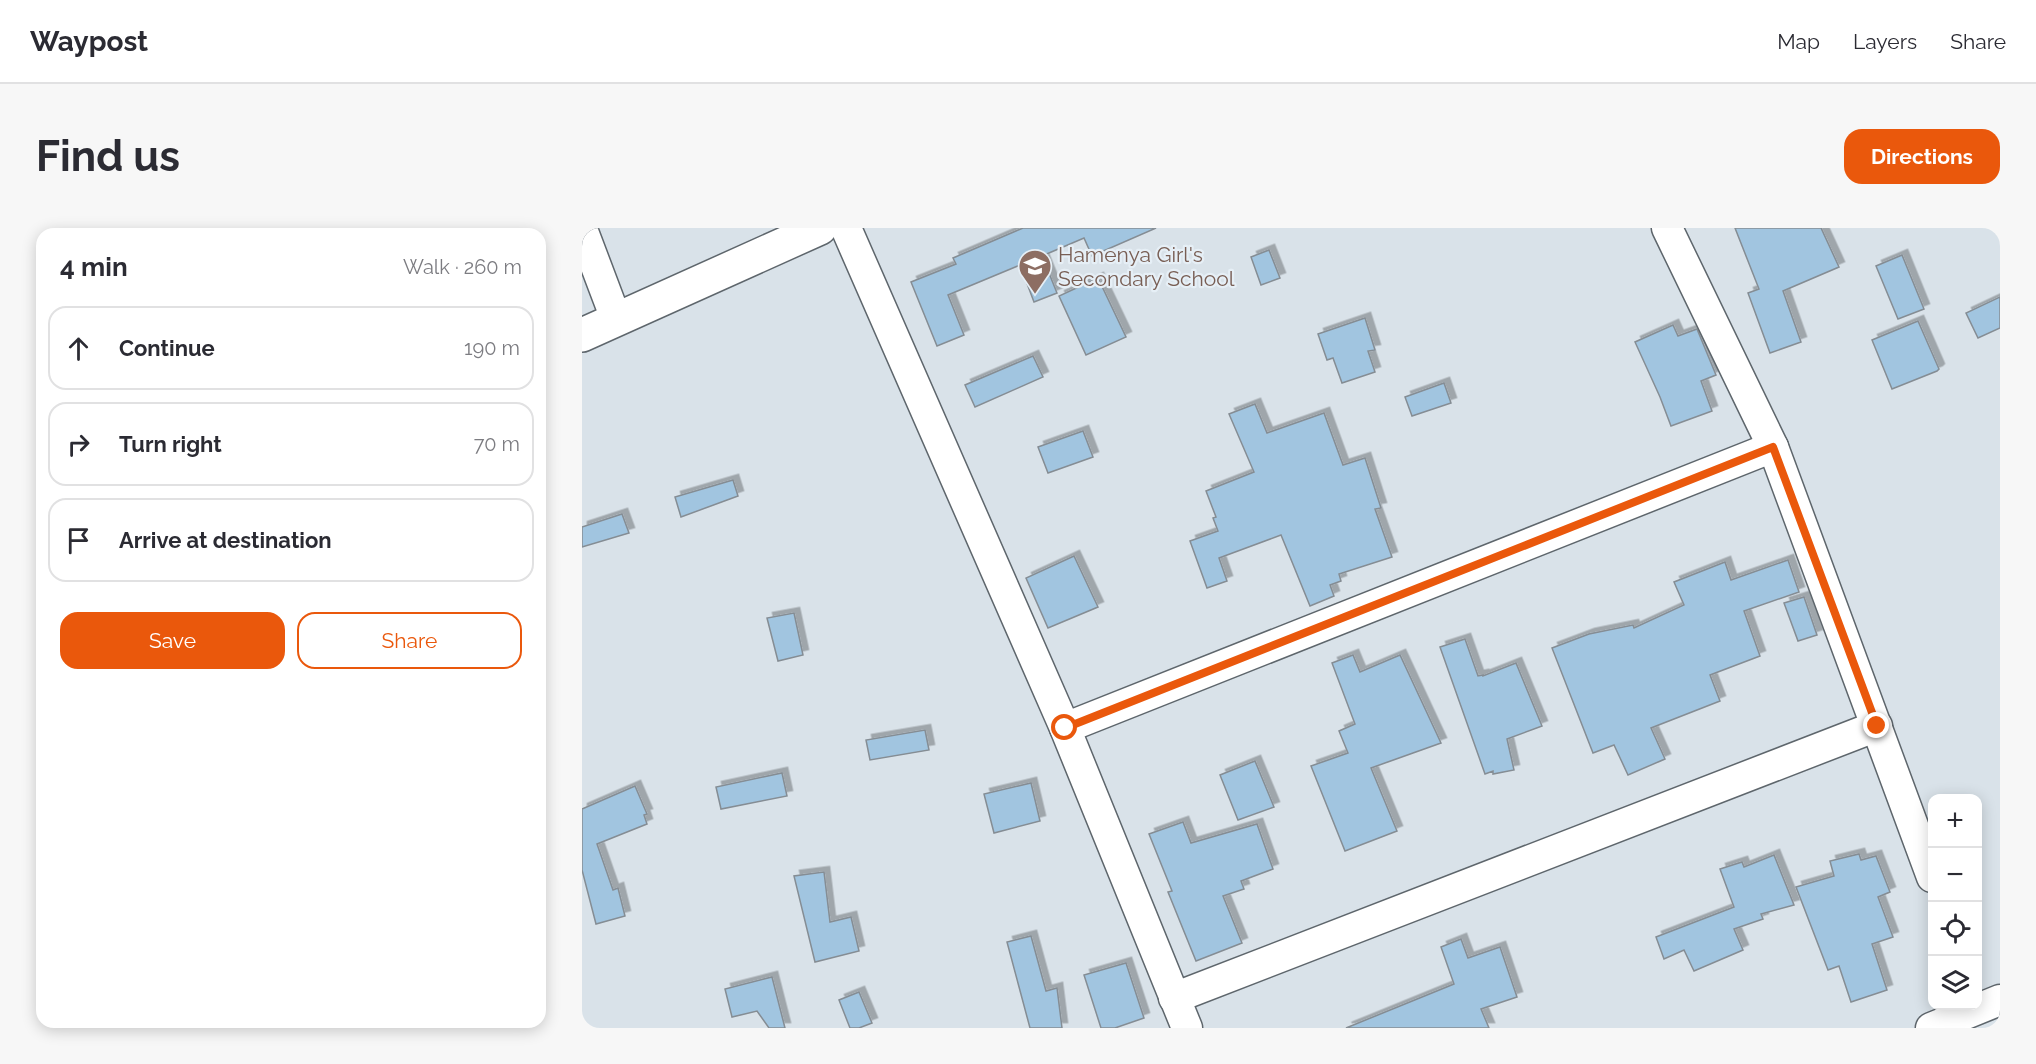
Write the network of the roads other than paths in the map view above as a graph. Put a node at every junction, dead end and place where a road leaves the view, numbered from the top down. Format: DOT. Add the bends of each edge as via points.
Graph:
graph roads {
  1 [pos="820,228"];
  2 [pos="846,228"];
  3 [pos="1667,228"];
  4 [pos="582,229"];
  5 [pos="616,319"];
  6 [pos="582,335"];
  7 [pos="1773,447"];
  8 [pos="1877,726"];
  9 [pos="1065,728"];
  10 [pos="1928,866"];
  11 [pos="1174,998"];
  12 [pos="1987,1009"];
  13 [pos="1187,1028"];
  14 [pos="1931,1028"];
  1 -- 5 [label="highway"];
  2 -- 9 [label="street"];
  3 -- 7 [label="street"];
  4 -- 5 [label="street"];
  5 -- 6 [label="highway"];
  7 -- 8 [label="street"];
  7 -- 9 [label="street"];
  8 -- 10 [label="street"];
  8 -- 11 [label="street"];
  9 -- 11 [label="street"];
  11 -- 13 [label="street"];
  12 -- 14 [label="street"];
}
